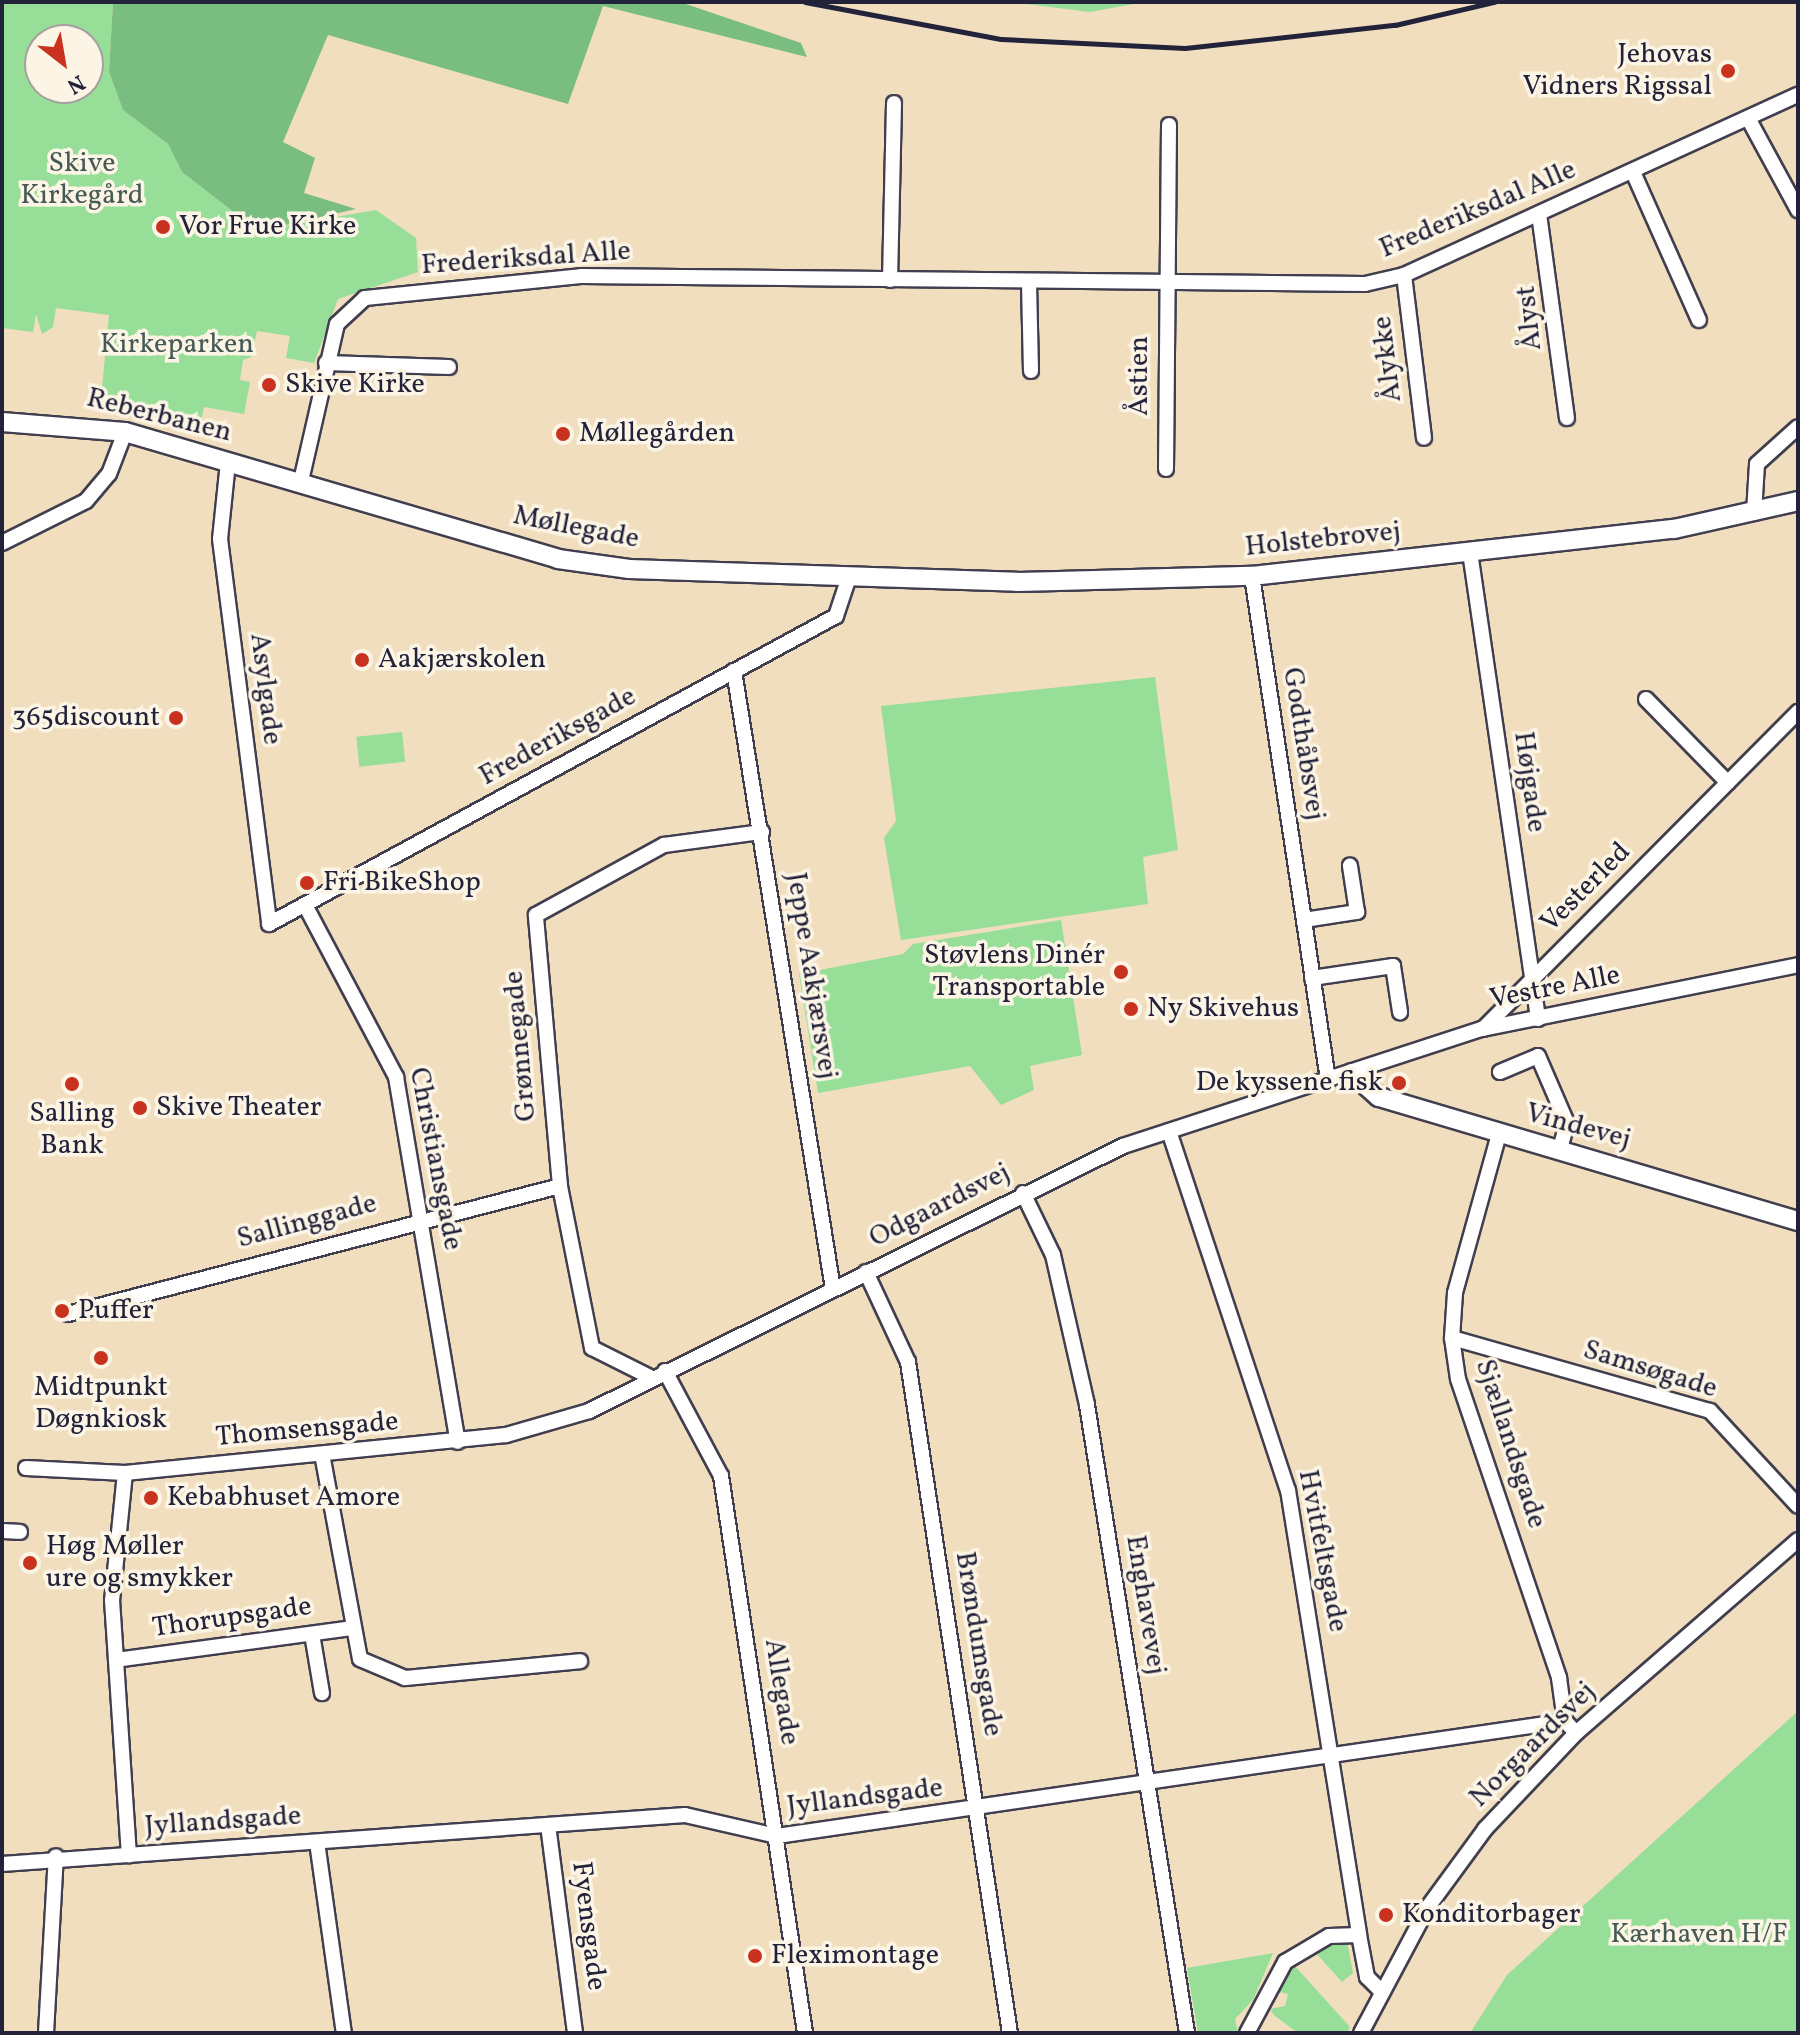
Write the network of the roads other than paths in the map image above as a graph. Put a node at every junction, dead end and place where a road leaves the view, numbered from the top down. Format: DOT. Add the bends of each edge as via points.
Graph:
graph roads {
  1 [pos="1798,95"];
  2 [pos="894,103"];
  3 [pos="1748,118"];
  4 [pos="1169,125"];
  5 [pos="1633,172"];
  6 [pos="1798,210"];
  7 [pos="1539,214"];
  8 [pos="1404,275"];
  9 [pos="890,280"];
  10 [pos="1029,283"];
  11 [pos="1165,283"];
  12 [pos="1699,320"];
  13 [pos="326,363"];
  14 [pos="449,367"];
  15 [pos="1031,371"];
  16 [pos="1567,418"];
  17 [pos="2,422"];
  18 [pos="1798,427"];
  19 [pos="125,432"];
  20 [pos="1424,438"];
  21 [pos="228,462"];
  22 [pos="1166,469"];
  23 [pos="301,481"];
  24 [pos="1798,501"];
  25 [pos="1754,513"];
  26 [pos="2,543"];
  27 [pos="1470,552"];
  28 [pos="1252,576"];
  29 [pos="849,577"];
  30 [pos="734,671"];
  31 [pos="1646,699"];
  32 [pos="1798,712"];
  33 [pos="1728,783"];
  34 [pos="762,832"];
  35 [pos="1350,866"];
  36 [pos="305,905"];
  37 [pos="1304,920"];
  38 [pos="269,924"];
  39 [pos="1798,965"];
  40 [pos="1312,978"];
  41 [pos="1531,980"];
  42 [pos="1400,1012"];
  43 [pos="1538,1019"];
  44 [pos="1482,1029"];
  45 [pos="1500,1072"];
  46 [pos="1352,1073"];
  47 [pos="1328,1080"];
  48 [pos="1169,1131"];
  49 [pos="1499,1134"];
  50 [pos="1560,1149"];
  51 [pos="560,1186"];
  52 [pos="1023,1193"];
  53 [pos="421,1219"];
  54 [pos="1798,1221"];
  55 [pos="866,1272"];
  56 [pos="833,1289"];
  57 [pos="68,1314"];
  58 [pos="1452,1338"];
  59 [pos="658,1374"];
  60 [pos="589,1411"];
  61 [pos="458,1442"];
  62 [pos="322,1454"];
  63 [pos="26,1468"];
  64 [pos="125,1473"];
  65 [pos="1798,1506"];
  66 [pos="2,1531"];
  67 [pos="20,1532"];
  68 [pos="1798,1540"];
  69 [pos="354,1628"];
  70 [pos="312,1634"];
  71 [pos="116,1660"];
  72 [pos="580,1661"];
  73 [pos="322,1693"];
  74 [pos="1565,1721"];
  75 [pos="1576,1733"];
  76 [pos="1331,1756"];
  77 [pos="1147,1783"];
  78 [pos="977,1811"];
  79 [pos="548,1825"];
  80 [pos="777,1836"];
  81 [pos="317,1842"];
  82 [pos="129,1855"];
  83 [pos="56,1856"];
  84 [pos="2,1864"];
  85 [pos="1359,1935"];
  86 [pos="1380,1990"];
  87 [pos="46,2033"];
  88 [pos="344,2033"];
  89 [pos="575,2033"];
  90 [pos="805,2033"];
  91 [pos="1010,2033"];
  92 [pos="1187,2033"];
  93 [pos="1247,2033"];
  94 [pos="1361,2033"];
  1 -- 3 [label="street, Frederiksdal Alle"];
  2 -- 9 [label="street"];
  3 -- 5 [label="street, Frederiksdal Alle"];
  3 -- 6 [label="street"];
  4 -- 11 [label="street"];
  5 -- 7 [label="street, Frederiksdal Alle"];
  5 -- 12 [label="street"];
  7 -- 8 [label="street, Frederiksdal Alle"];
  7 -- 16 [label="street, Ålyst"];
  8 -- 11 [label="street, Frederiksdal Alle" via="1322,286"];
  8 -- 20 [label="street, Ålykke"];
  9 -- 10 [label="street, Frederiksdal Alle"];
  9 -- 13 [label="street, Frederiksdal Alle" via="581,276 365,298 339,321"];
  10 -- 11 [label="street, Frederiksdal Alle"];
  10 -- 15 [label="street"];
  11 -- 22 [label="street, Åstien"];
  13 -- 14 [label="street"];
  13 -- 23 [label="street, Frederiksdal Alle"];
  17 -- 19 [label="street, Reberbanen"];
  18 -- 25 [label="street" via="1757,464"];
  19 -- 21 [label="street, Reberbanen"];
  19 -- 26 [label="street" via="92,496"];
  21 -- 23 [label="street, Reberbanen"];
  21 -- 38 [label="street, Asylgade" via="220,539"];
  23 -- 29 [label="street, Møllegade" via="571,561"];
  24 -- 25 [label="street, Holstebrovej"];
  25 -- 27 [label="street, Holstebrovej"];
  27 -- 28 [label="street, Holstebrovej"];
  27 -- 41 [label="street, Højgade"];
  28 -- 29 [label="street, Holstebrovej"];
  28 -- 37 [label="street, Godthåbsvej"];
  29 -- 30 [label="street, Frederiksgade" via="836,616"];
  30 -- 34 [label="street, Jeppe Aakjærsvej"];
  30 -- 36 [label="street, Frederiksgade"];
  31 -- 33 [label="street"];
  32 -- 33 [label="street, Vesterled"];
  33 -- 41 [label="street, Vesterled"];
  34 -- 51 [label="street, Grønnegade" via="664,845 536,915"];
  34 -- 56 [label="street, Jeppe Aakjærsvej"];
  35 -- 37 [label="street" via="1357,912"];
  36 -- 38 [label="street, Frederiksgade"];
  36 -- 53 [label="street, Christiansgade" via="387,1053"];
  37 -- 40 [label="street, Godthåbsvej"];
  39 -- 43 [label="street, Vestre Alle"];
  40 -- 42 [label="street" via="1393,966"];
  40 -- 47 [label="street, Godthåbsvej"];
  41 -- 43 [label="street, Højgade"];
  41 -- 44 [label="street, Vesterled"];
  43 -- 44 [label="street, Vestre Alle"];
  44 -- 46 [label="street, Vestre Alle"];
  45 -- 50 [label="street" via="1538,1056 1567,1123"];
  46 -- 47 [label="street, Vestre Alle"];
  46 -- 49 [label="street, Vindevej" via="1379,1097"];
  47 -- 48 [label="street, Odgaardsvej"];
  48 -- 52 [label="street, Odgaardsvej"];
  48 -- 76 [label="street, Hvitfeltsgade" via="1288,1490"];
  49 -- 50 [label="street, Vindevej"];
  49 -- 58 [label="street, Sjællandsgade" via="1455,1293"];
  50 -- 54 [label="street, Vindevej"];
  51 -- 53 [label="street, Sallinggade"];
  51 -- 59 [label="street, Grønnegade" via="592,1348"];
  52 -- 55 [label="street, Odgaardsvej"];
  52 -- 77 [label="street, Enghavevej" via="1053,1255 1087,1405"];
  53 -- 57 [label="street, Sallinggade"];
  53 -- 61 [label="street, Christiansgade"];
  55 -- 56 [label="street, Odgaardsvej"];
  55 -- 78 [label="street, Brøndumsgade" via="908,1362"];
  56 -- 59 [label="street, Odgaardsvej"];
  58 -- 65 [label="street, Samsøgade" via="1710,1411"];
  58 -- 74 [label="street, Sjællandsgade" via="1458,1379 1559,1678"];
  59 -- 60 [label="street, Odgaardsvej"];
  59 -- 80 [label="street, Allegade" via="721,1476"];
  60 -- 61 [label="street, Thomsensgade"];
  61 -- 62 [label="street, Thomsensgade"];
  62 -- 64 [label="street, Thomsensgade"];
  62 -- 69 [label="street"];
  63 -- 64 [label="street, Thomsensgade"];
  64 -- 71 [label="street, Thorupsgade" via="112,1600"];
  66 -- 67 [label="street"];
  68 -- 75 [label="street, Norgaardsvej"];
  69 -- 70 [label="street, Thorupsgade"];
  69 -- 72 [label="street" via="360,1659 405,1678"];
  70 -- 71 [label="street, Thorupsgade"];
  70 -- 73 [label="street"];
  71 -- 82 [label="street, Thorupsgade"];
  74 -- 75 [label="street"];
  74 -- 76 [label="street, Jyllandsgade"];
  75 -- 86 [label="street, Norgaardsvej" via="1485,1829"];
  76 -- 77 [label="street, Jyllandsgade"];
  76 -- 85 [label="street, Hvitfeltsgade"];
  77 -- 78 [label="street, Jyllandsgade"];
  77 -- 92 [label="street, Enghavevej"];
  78 -- 80 [label="street, Jyllandsgade"];
  78 -- 91 [label="street, Brøndumsgade"];
  79 -- 80 [label="street, Jyllandsgade" via="685,1815"];
  79 -- 81 [label="street, Jyllandsgade"];
  79 -- 89 [label="street, Fyensgade"];
  80 -- 90 [label="street, Allegade"];
  81 -- 82 [label="street, Jyllandsgade"];
  81 -- 88 [label="street"];
  82 -- 83 [label="street, Jyllandsgade"];
  83 -- 84 [label="street, Jyllandsgade"];
  83 -- 87 [label="street"];
  85 -- 86 [label="street, Hvitfeltsgade" via="1367,1977"];
  85 -- 93 [label="street" via="1329,1936 1285,1962"];
  86 -- 94 [label="street, Norgaardsvej"];
}
